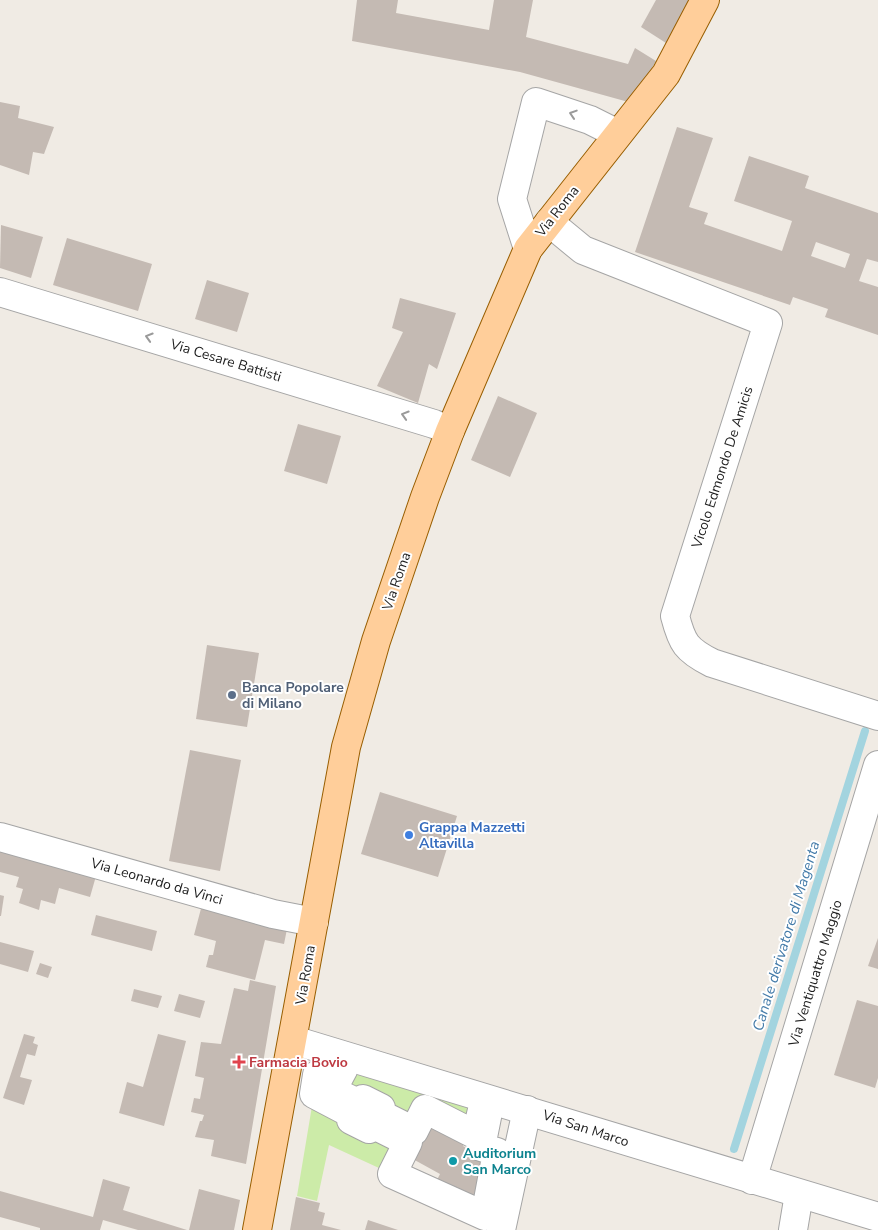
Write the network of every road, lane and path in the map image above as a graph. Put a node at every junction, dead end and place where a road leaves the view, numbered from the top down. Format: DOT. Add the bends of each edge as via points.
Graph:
graph roads {
  1 [pos="705,0"];
  2 [pos="618,134"];
  3 [pos="549,222"];
  4 [pos="528,249"];
  5 [pos="0,292"];
  6 [pos="450,431"];
  7 [pos="878,716"];
  8 [pos="878,765"];
  9 [pos="0,837"];
  10 [pos="314,922"];
  11 [pos="294,1040"];
  12 [pos="343,1070"];
  13 [pos="527,1110"];
  14 [pos="752,1180"];
  15 [pos="799,1194"];
  16 [pos="878,1218"];
  17 [pos="257,1230"];
  18 [pos="501,1230"];
  19 [pos="793,1230"];
  1 -- 2 [label="main road, Via Roma" via="666,74"];
  2 -- 3 [label="main road, Via Roma"];
  2 -- 4 [label="street, one-way" via="590,120 536,102 512,199"];
  3 -- 4 [label="main road, Via Roma"];
  3 -- 7 [label="street, Vicolo Edmondo De Amicis" via="583,250 768,324 675,616 680,636 692,654 712,663"];
  4 -- 6 [label="main road, Via Roma"];
  6 -- 5 [label="street, Via Cesare Battisti, one-way"];
  6 -- 10 [label="main road, Via Roma" via="376,641 346,747"];
  8 -- 14 [label="street, Via Ventiquattro Maggio"];
  9 -- 10 [label="street, Via Leonardo da Vinci" via="273,914"];
  10 -- 11 [label="main road, Via Roma"];
  11 -- 13 [label="street, Via San Marco"];
  11 -- 17 [label="main road, Via Roma"];
  12 -- 12 [label="street" via="331,1067 317,1075 314,1094 354,1115 352,1120 370,1129 372,1124 408,1142 392,1174 485,1216 497,1152 481,1147 488,1112 482,1110 476,1135 425,1109 414,1131 378,1113 381,1108 363,1098 360,1104 339,1094 335,1085"];
  13 -- 14 [label="street, Via San Marco"];
  13 -- 18 [label="street"];
  14 -- 15 [label="street, Via San Marco"];
  15 -- 16 [label="street, Via San Marco"];
  15 -- 19 [label="street"];
}
